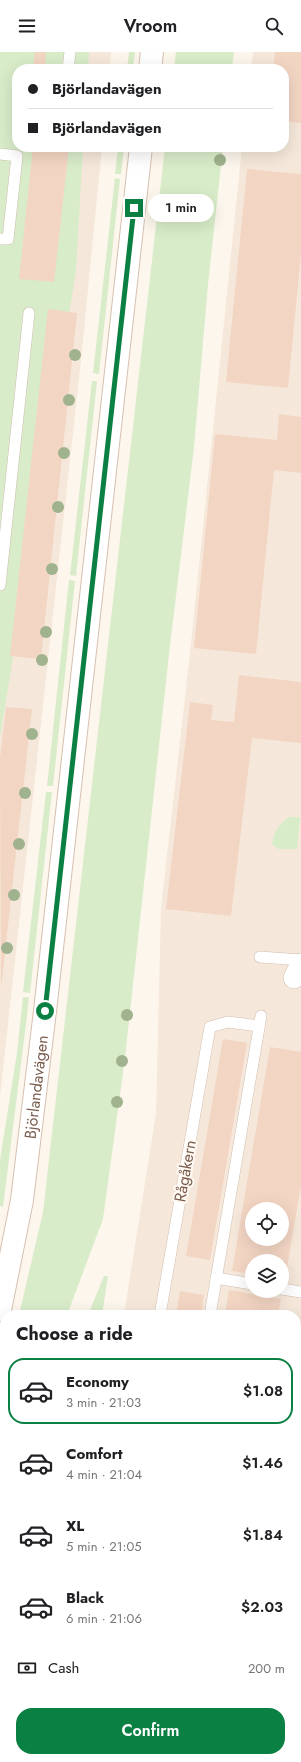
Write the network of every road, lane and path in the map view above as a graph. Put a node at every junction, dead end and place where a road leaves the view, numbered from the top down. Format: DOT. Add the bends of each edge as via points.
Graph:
graph roads {
  1 [pos="70,52"];
  2 [pos="152,52"];
  3 [pos="69,64"];
  4 [pos="151,64"];
  5 [pos="140,152"];
  6 [pos="0,154"];
  7 [pos="0,239"];
  8 [pos="29,313"];
  9 [pos="0,585"];
  10 [pos="260,957"];
  11 [pos="299,967"];
  12 [pos="216,1278"];
  13 [pos="245,1283"];
  14 [pos="289,1290"];
  15 [pos="301,1292"];
  16 [pos="0,1310"];
  17 [pos="161,1310"];
  18 [pos="211,1310"];
  1 -- 3 [label="lane"];
  2 -- 4 [label="street"];
  5 -- 16 [label="street, Björlandavägen" via="45,1011 22,1200"];
  6 -- 7 [label="lane" via="17,156 8,240"];
  8 -- 9 [label="lane"];
  10 -- 11 [label="lane"];
  12 -- 13 [label="lane"];
  12 -- 17 [label="lane, Rågåkern" via="260,1021 228,1022 210,1027"];
  12 -- 18 [label="lane"];
  14 -- 15 [label="lane"];
}
